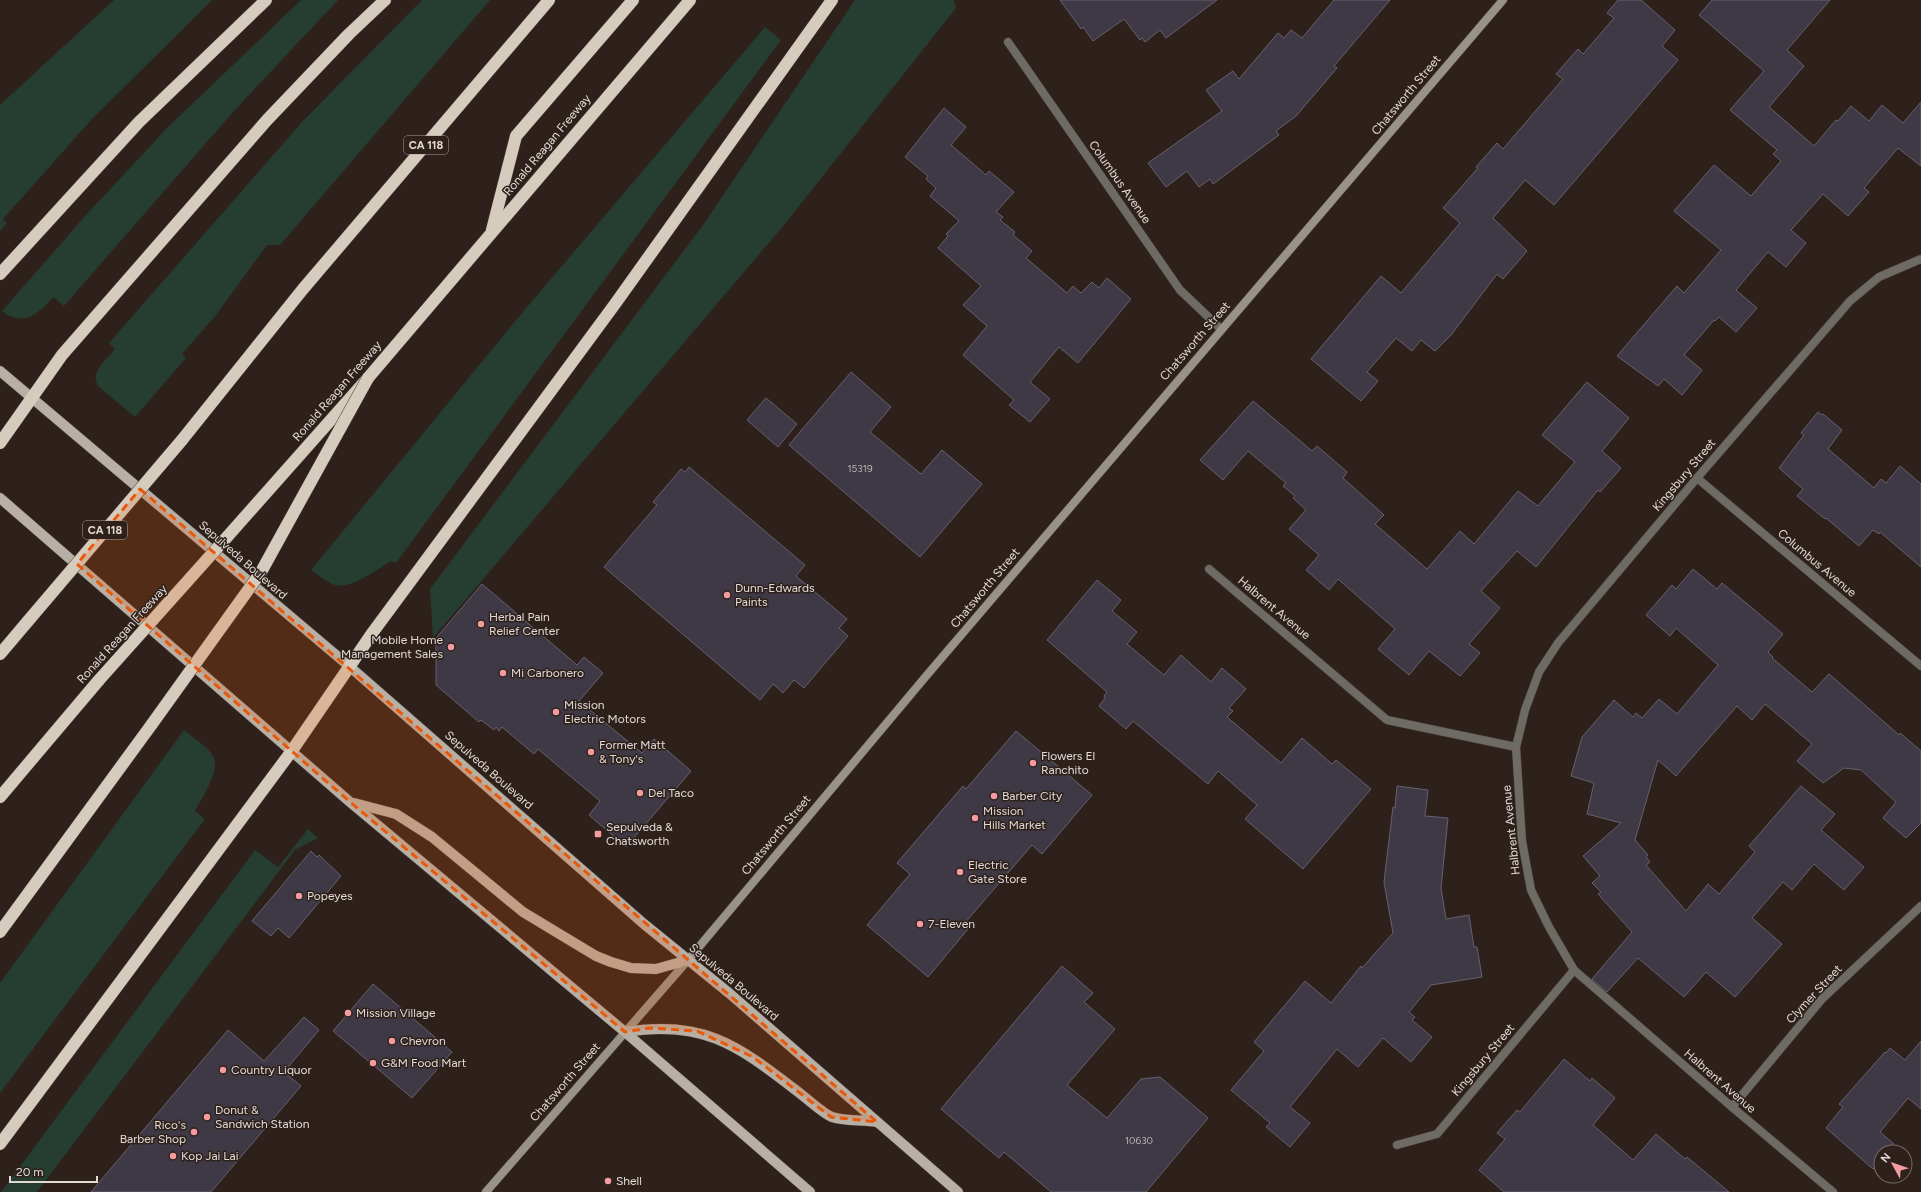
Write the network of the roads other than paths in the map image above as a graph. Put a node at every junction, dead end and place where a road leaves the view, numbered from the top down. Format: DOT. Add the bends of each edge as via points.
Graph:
graph roads {
  1 [pos="266,0"];
  2 [pos="385,0"];
  3 [pos="549,0"];
  4 [pos="633,0"];
  5 [pos="690,0"];
  6 [pos="832,0"];
  7 [pos="1503,0"];
  8 [pos="1008,42"];
  9 [pos="491,233"];
  10 [pos="1921,259"];
  11 [pos="0,274"];
  12 [pos="1222,329"];
  13 [pos="0,371"];
  14 [pos="368,378"];
  15 [pos="32,399"];
  16 [pos="0,443"];
  17 [pos="1697,478"];
  18 [pos="0,498"];
  19 [pos="1209,569"];
  20 [pos="0,654"];
  21 [pos="349,666"];
  22 [pos="1921,666"];
  23 [pos="1516,747"];
  24 [pos="291,752"];
  25 [pos="0,797"];
  26 [pos="350,802"];
  27 [pos="1921,906"];
  28 [pos="0,932"];
  29 [pos="688,960"];
  30 [pos="1574,970"];
  31 [pos="625,1032"];
  32 [pos="1732,1107"];
  33 [pos="877,1122"];
  34 [pos="0,1144"];
  35 [pos="1397,1144"];
  36 [pos="486,1192"];
  37 [pos="810,1192"];
  38 [pos="958,1192"];
  39 [pos="1833,1192"];
  1 -- 11 [label="highway" via="139,122"];
  2 -- 15 [label="highway" via="267,120 66,351"];
  3 -- 20 [label="highway, CA 118, bridge"];
  4 -- 9 [label="highway" via="516,136"];
  5 -- 9 [label="highway, Ronald Reagan Freeway"];
  6 -- 21 [label="highway" via="616,304"];
  7 -- 12 [label="main road, Chatsworth Street"];
  8 -- 12 [label="street, Columbus Avenue" via="1180,290"];
  9 -- 14 [label="highway, Ronald Reagan Freeway"];
  10 -- 17 [label="street, Kingsbury Street" via="1879,277 1850,301"];
  12 -- 29 [label="main road, Chatsworth Street"];
  13 -- 15 [label="main road, Sepulveda Boulevard"];
  14 -- 25 [label="highway, Ronald Reagan Freeway, bridge" via="99,680"];
  14 -- 28 [label="highway, bridge" via="261,572"];
  15 -- 16 [label="highway"];
  15 -- 21 [label="main road, Sepulveda Boulevard"];
  17 -- 22 [label="street, Columbus Avenue"];
  17 -- 23 [label="street, Kingsbury Street" via="1558,644 1539,672 1525,710"];
  18 -- 24 [label="main road"];
  19 -- 23 [label="street, Halbrent Avenue" via="1388,720"];
  21 -- 24 [label="highway"];
  21 -- 29 [label="main road, Sepulveda Boulevard"];
  23 -- 30 [label="street, Halbrent Avenue" via="1522,842 1531,890"];
  24 -- 26 [label="main road"];
  24 -- 34 [label="highway"];
  26 -- 29 [label="main road" via="396,814 432,837 523,912 596,956 631,968 656,969"];
  26 -- 31 [label="main road"];
  27 -- 32 [label="street, Clymer Street" via="1822,999"];
  29 -- 31 [label="main road, Chatsworth Street"];
  29 -- 33 [label="main road, Sepulveda Boulevard"];
  30 -- 32 [label="street, Halbrent Avenue"];
  30 -- 35 [label="street, Kingsbury Street" via="1437,1134"];
  31 -- 33 [label="main road" via="649,1028 697,1031 733,1045 753,1057 831,1117"];
  31 -- 36 [label="main road, Chatsworth Street"];
  31 -- 37 [label="main road"];
  32 -- 39 [label="street, Halbrent Avenue"];
  33 -- 38 [label="main road, Sepulveda Boulevard"];
}
